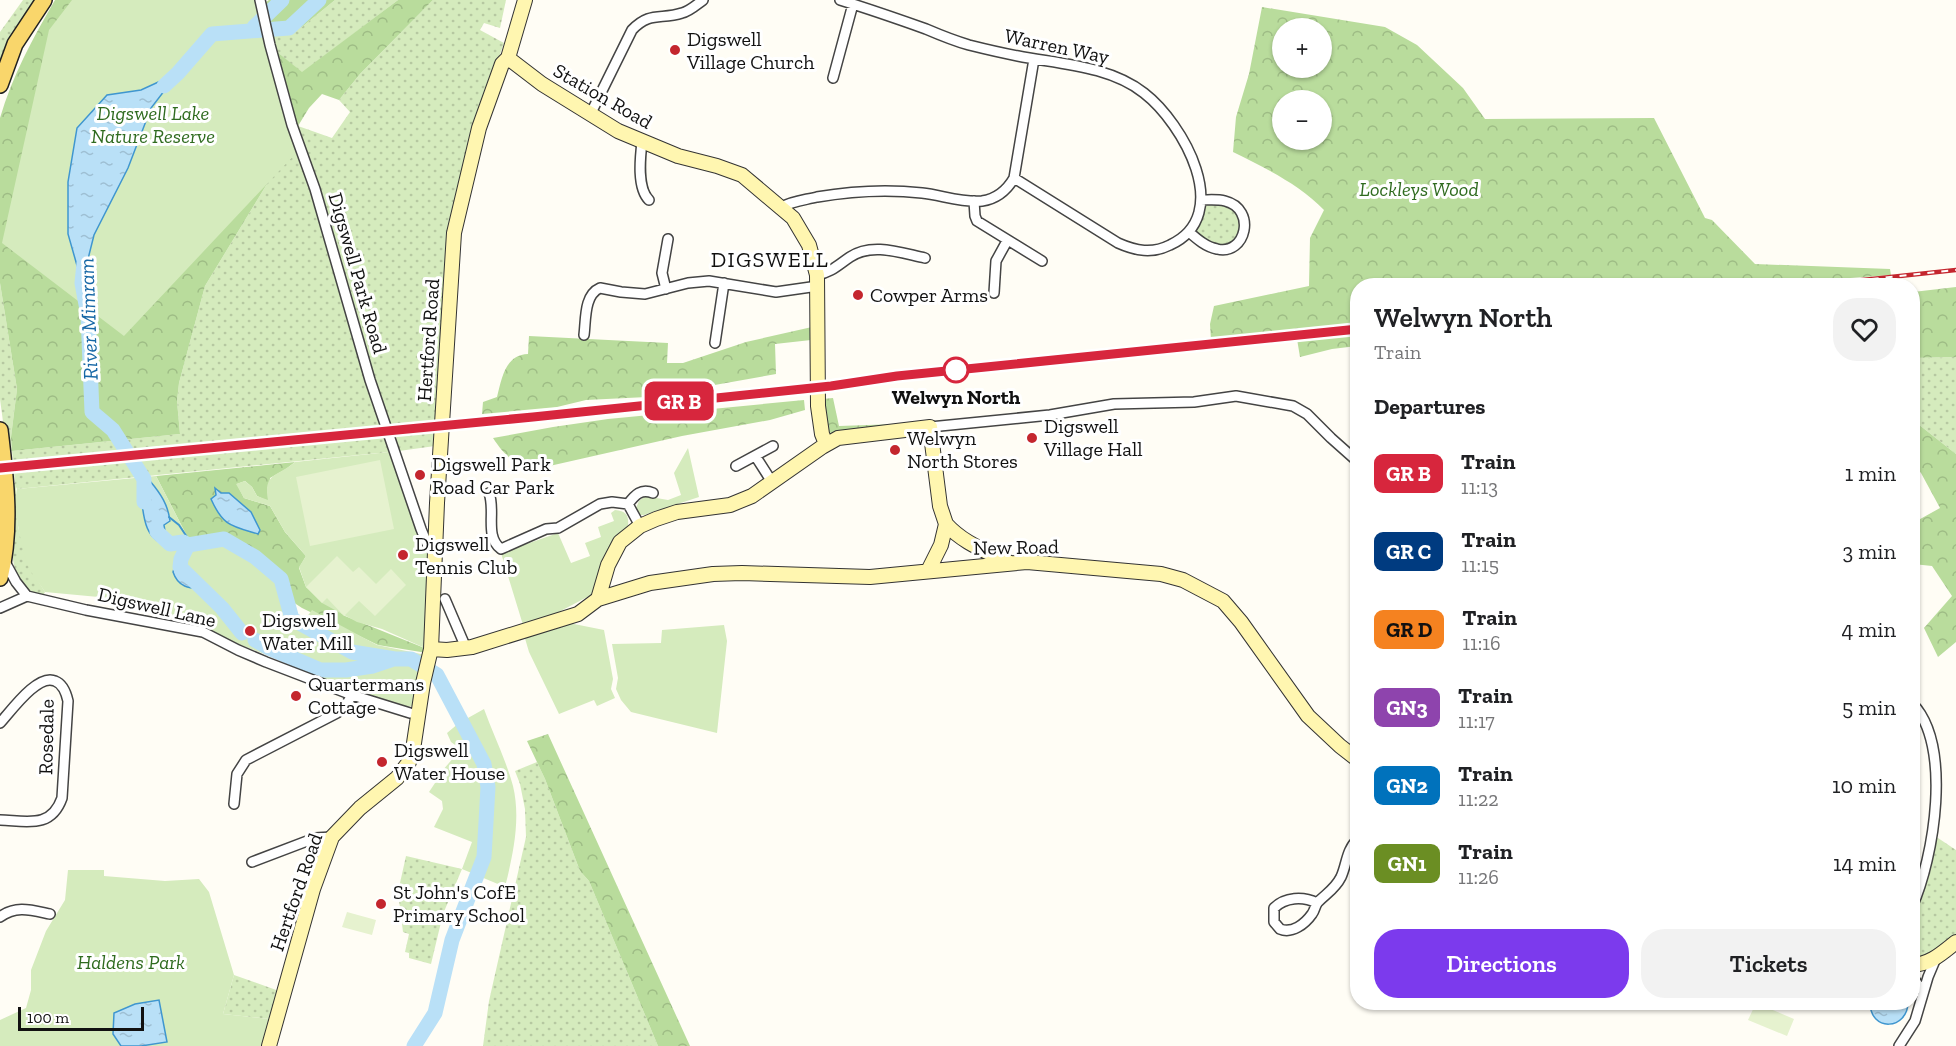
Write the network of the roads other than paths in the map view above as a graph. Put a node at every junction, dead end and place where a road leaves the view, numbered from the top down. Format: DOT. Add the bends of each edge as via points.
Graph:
graph roads {
  1 [pos="44,0"];
  2 [pos="525,0"];
  3 [pos="703,0"];
  4 [pos="840,0"];
  5 [pos="260,3"];
  6 [pos="853,4"];
  7 [pos="508,58"];
  8 [pos="1034,59"];
  9 [pos="833,78"];
  10 [pos="0,85"];
  11 [pos="590,115"];
  12 [pos="642,142"];
  13 [pos="1014,178"];
  14 [pos="649,200"];
  15 [pos="1201,200"];
  16 [pos="974,201"];
  17 [pos="782,207"];
  18 [pos="1189,232"];
  19 [pos="668,239"];
  20 [pos="1006,241"];
  21 [pos="926,258"];
  22 [pos="1042,261"];
  23 [pos="817,281"];
  24 [pos="724,283"];
  25 [pos="666,289"];
  26 [pos="994,293"];
  27 [pos="584,335"];
  28 [pos="715,343"];
  29 [pos="930,427"];
  30 [pos="0,430"];
  31 [pos="826,444"];
  32 [pos="773,446"];
  33 [pos="1350,454"];
  34 [pos="756,457"];
  35 [pos="736,466"];
  36 [pos="772,482"];
  37 [pos="489,493"];
  38 [pos="653,493"];
  39 [pos="628,504"];
  40 [pos="946,524"];
  41 [pos="640,526"];
  42 [pos="435,550"];
  43 [pos="4,560"];
  44 [pos="1011,564"];
  45 [pos="928,571"];
  46 [pos="0,578"];
  47 [pos="27,596"];
  48 [pos="445,599"];
  49 [pos="598,600"];
  50 [pos="0,608"];
  51 [pos="466,648"];
  52 [pos="431,649"];
  53 [pos="352,694"];
  54 [pos="1920,712"];
  55 [pos="410,713"];
  56 [pos="0,723"];
  57 [pos="1350,754"];
  58 [pos="234,804"];
  59 [pos="0,820"];
  60 [pos="332,837"];
  61 [pos="1350,851"];
  62 [pos="252,862"];
  63 [pos="1920,889"];
  64 [pos="1317,903"];
  65 [pos="50,914"];
  66 [pos="0,917"];
  67 [pos="1956,942"];
  68 [pos="1936,957"];
  69 [pos="1920,964"];
  70 [pos="1920,988"];
  71 [pos="1923,992"];
  72 [pos="1920,1002"];
  73 [pos="1918,1010"];
  74 [pos="268,1046"];
  75 [pos="1899,1046"];
  1 -- 10 [label="main road" via="15,44"];
  2 -- 7 [label="street, Hertford Road"];
  3 -- 11 [label="street" via="684,13 651,17 632,30"];
  4 -- 6 [label="street, Warren Way"];
  5 -- 42 [label="street, Digswell Park Road" via="294,132 315,189 370,380 421,529 428,546"];
  6 -- 8 [label="street, Warren Way" via="967,44"];
  6 -- 9 [label="street"];
  7 -- 11 [label="street, Station Road"];
  7 -- 42 [label="street, Hertford Road" via="502,64 483,115 454,233"];
  8 -- 13 [label="street"];
  8 -- 15 [label="street, Warren Way" via="1114,76 1157,104 1186,144 1199,180"];
  11 -- 12 [label="street, Station Road"];
  12 -- 14 [label="street" via="642,184"];
  12 -- 17 [label="street, Station Road" via="742,175"];
  13 -- 16 [label="street" via="998,195"];
  13 -- 18 [label="street" via="1128,248 1155,250 1172,245"];
  15 -- 18 [label="street, Warren Way" via="1198,217"];
  15 -- 18 [label="street" via="1234,205 1244,218 1244,233 1234,245 1221,250"];
  16 -- 17 [label="street" via="924,193 869,191"];
  16 -- 20 [label="street" via="977,221"];
  17 -- 23 [label="street, Station Road" via="805,236"];
  19 -- 25 [label="street" via="662,273"];
  20 -- 22 [label="street"];
  20 -- 26 [label="street" via="996,261"];
  21 -- 23 [label="street" via="867,249"];
  23 -- 24 [label="street" via="776,292"];
  23 -- 31 [label="street, Station Road" via="818,406"];
  24 -- 25 [label="street" via="688,283"];
  24 -- 28 [label="street"];
  25 -- 27 [label="street" via="638,294 596,289 588,300"];
  29 -- 31 [label="street" via="838,438"];
  29 -- 33 [label="street" via="1114,404 1236,396 1293,405"];
  29 -- 40 [label="street"];
  30 -- 43 [label="main road" via="7,518"];
  31 -- 36 [label="street"];
  32 -- 34 [label="street"];
  34 -- 35 [label="street"];
  34 -- 36 [label="street"];
  36 -- 41 [label="street" via="753,496 730,505 677,512"];
  37 -- 39 [label="street" via="493,503 492,537 501,549 546,529 558,528 600,504"];
  38 -- 39 [label="street" via="639,492"];
  39 -- 41 [label="street"];
  40 -- 44 [label="street" via="969,544"];
  40 -- 45 [label="street"];
  41 -- 49 [label="street" via="620,542"];
  42 -- 52 [label="street, Hertford Road"];
  43 -- 46 [label="main road"];
  43 -- 47 [label="street"];
  44 -- 45 [label="street, New Road"];
  44 -- 57 [label="street, New Road" via="1027,562 1161,574 1199,587 1223,601 1308,716"];
  45 -- 49 [label="street, New Road" via="870,577 713,574 650,583"];
  47 -- 50 [label="street"];
  47 -- 53 [label="street, Digswell Lane" via="203,632 238,650"];
  48 -- 51 [label="street"];
  49 -- 51 [label="street, New Road" via="572,616"];
  51 -- 52 [label="street, New Road"];
  52 -- 60 [label="street, Hertford Road" via="409,762 397,778"];
  53 -- 55 [label="street, Digswell Lane"];
  53 -- 58 [label="street" via="337,713 246,760 237,774"];
  54 -- 63 [label="street" via="1930,733 1936,769 1932,836"];
  56 -- 59 [label="street, Rosedale" via="39,682 51,679 65,690 68,700 59,808 42,821"];
  60 -- 62 [label="street" via="315,838"];
  60 -- 74 [label="street, Hertford Road"];
  61 -- 64 [label="street" via="1334,889"];
  64 -- 64 [label="street" via="1310,917 1295,929 1284,931 1274,922 1274,908 1284,901 1305,899"];
  65 -- 66 [label="street" via="18,909"];
  67 -- 68 [label="street"];
  68 -- 69 [label="street"];
  68 -- 71 [label="street"];
  70 -- 71 [label="street"];
  71 -- 72 [label="street"];
  73 -- 75 [label="street"];
}
